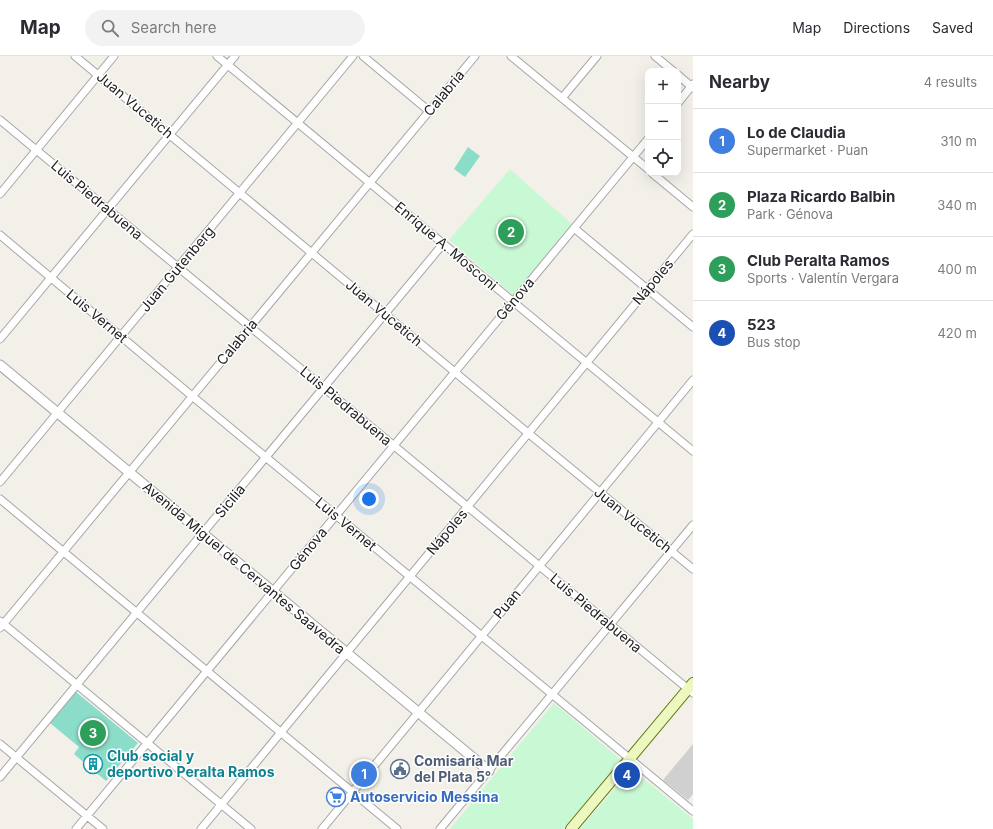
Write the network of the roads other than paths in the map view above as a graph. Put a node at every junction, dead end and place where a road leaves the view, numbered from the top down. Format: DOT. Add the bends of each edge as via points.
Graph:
graph roads {
  1 [pos="76,56"];
  2 [pos="114,56"];
  3 [pos="217,56"];
  4 [pos="235,56"];
  5 [pos="353,56"];
  6 [pos="363,56"];
  7 [pos="475,56"];
  8 [pos="511,56"];
  9 [pos="597,56"];
  10 [pos="655,56"];
  11 [pos="228,65"];
  12 [pos="669,68"];
  13 [pos="98,75"];
  14 [pos="681,77"];
  15 [pos="692,86"];
  16 [pos="562,98"];
  17 [pos="681,99"];
  18 [pos="429,111"];
  19 [pos="0,120"];
  20 [pos="298,123"];
  21 [pos="170,135"];
  22 [pos="647,140"];
  23 [pos="36,150"];
  24 [pos="633,157"];
  25 [pos="645,167"];
  26 [pos="656,176"];
  27 [pos="370,183"];
  28 [pos="240,193"];
  29 [pos="0,194"];
  30 [pos="693,207"];
  31 [pos="108,209"];
  32 [pos="574,228"];
  33 [pos="693,234"];
  34 [pos="0,235"];
  35 [pos="444,244"];
  36 [pos="312,253"];
  37 [pos="178,267"];
  38 [pos="51,278"];
  39 [pos="647,289"];
  40 [pos="513,302"];
  41 [pos="385,314"];
  42 [pos="250,327"];
  43 [pos="693,327"];
  44 [pos="121,336"];
  45 [pos="0,339"];
  46 [pos="587,362"];
  47 [pos="0,365"];
  48 [pos="455,372"];
  49 [pos="693,380"];
  50 [pos="324,388"];
  51 [pos="192,396"];
  52 [pos="58,413"];
  53 [pos="658,422"];
  54 [pos="528,433"];
  55 [pos="394,446"];
  56 [pos="693,451"];
  57 [pos="266,457"];
  58 [pos="129,472"];
  59 [pos="0,482"];
  60 [pos="600,492"];
  61 [pos="0,499"];
  62 [pos="467,507"];
  63 [pos="336,515"];
  64 [pos="693,524"];
  65 [pos="203,533"];
  66 [pos="671,551"];
  67 [pos="64,552"];
  68 [pos="539,566"];
  69 [pos="693,569"];
  70 [pos="410,576"];
  71 [pos="273,592"];
  72 [pos="137,613"];
  73 [pos="1,624"];
  74 [pos="610,624"];
  75 [pos="481,636"];
  76 [pos="347,653"];
  77 [pos="207,671"];
  78 [pos="77,684"];
  79 [pos="691,688"];
  80 [pos="552,694"];
  81 [pos="418,712"];
  82 [pos="281,732"];
  83 [pos="147,743"];
  84 [pos="0,744"];
  85 [pos="16,758"];
  86 [pos="630,759"];
  87 [pos="489,771"];
  88 [pos="0,777"];
  89 [pos="352,792"];
  90 [pos="221,804"];
  91 [pos="693,811"];
  92 [pos="87,816"];
  93 [pos="76,829"];
  94 [pos="103,829"];
  95 [pos="201,829"];
  96 [pos="251,829"];
  97 [pos="322,829"];
  98 [pos="397,829"];
  99 [pos="440,829"];
  100 [pos="571,829"];
  1 -- 13 [label="street, Juan Vucetich"];
  2 -- 13 [label="street"];
  3 -- 11 [label="street, Enrique A. Mosconi"];
  4 -- 11 [label="street"];
  5 -- 20 [label="street, Juan Gutenberg"];
  6 -- 18 [label="street"];
  7 -- 18 [label="street, Calabria"];
  8 -- 16 [label="street"];
  9 -- 16 [label="street"];
  10 -- 12 [label="street"];
  11 -- 20 [label="street, Enrique A. Mosconi"];
  11 -- 21 [label="street"];
  13 -- 21 [label="street, Juan Vucetich"];
  13 -- 23 [label="street"];
  14 -- 15 [label="street"];
  15 -- 17 [label="street"];
  16 -- 24 [label="street"];
  18 -- 27 [label="street, Calabria"];
  19 -- 23 [label="street, Luis Piedrabuena"];
  20 -- 27 [label="street, Enrique A. Mosconi"];
  20 -- 28 [label="street, Juan Gutenberg"];
  21 -- 28 [label="street, Juan Vucetich"];
  21 -- 31 [label="street"];
  22 -- 24 [label="street, Génova"];
  23 -- 29 [label="street"];
  23 -- 31 [label="street, Luis Piedrabuena"];
  24 -- 25 [label="street"];
  24 -- 32 [label="street, Génova"];
  26 -- 30 [label="street"];
  27 -- 35 [label="street, Enrique A. Mosconi"];
  27 -- 36 [label="street, Calabria"];
  28 -- 36 [label="street, Juan Vucetich"];
  28 -- 37 [label="street, Juan Gutenberg"];
  31 -- 37 [label="street, Luis Piedrabuena"];
  31 -- 38 [label="street"];
  32 -- 39 [label="street"];
  32 -- 40 [label="street, Génova"];
  33 -- 39 [label="street, Nápoles"];
  34 -- 38 [label="street, Luis Vernet"];
  35 -- 40 [label="street, Enrique A. Mosconi"];
  35 -- 41 [label="street, Sicilia"];
  36 -- 41 [label="street, Juan Vucetich"];
  36 -- 42 [label="street, Calabria"];
  37 -- 42 [label="street, Luis Piedrabuena"];
  37 -- 44 [label="street, Juan Gutenberg"];
  38 -- 44 [label="street, Luis Vernet"];
  38 -- 45 [label="street"];
  39 -- 43 [label="street"];
  39 -- 46 [label="street, Nápoles"];
  40 -- 46 [label="street, Enrique A. Mosconi"];
  40 -- 48 [label="street, Génova"];
  41 -- 48 [label="street, Juan Vucetich"];
  41 -- 50 [label="street, Sicilia"];
  42 -- 50 [label="street, Luis Piedrabuena"];
  42 -- 51 [label="street, Calabria"];
  44 -- 51 [label="street, Luis Vernet"];
  44 -- 52 [label="street, Juan Gutenberg"];
  46 -- 53 [label="street, Enrique A. Mosconi"];
  46 -- 54 [label="street, Nápoles"];
  47 -- 52 [label="street, Avenida Miguel de Cervantes Saavedra"];
  48 -- 54 [label="street, Juan Vucetich"];
  48 -- 55 [label="street, Génova"];
  49 -- 53 [label="street, Puan"];
  50 -- 55 [label="street, Luis Piedrabuena"];
  50 -- 57 [label="street, Sicilia"];
  51 -- 57 [label="street, Luis Vernet"];
  51 -- 58 [label="street, Calabria"];
  52 -- 58 [label="street, Avenida Miguel de Cervantes Saavedra"];
  52 -- 59 [label="street, Juan Gutenberg"];
  53 -- 56 [label="street, Enrique A. Mosconi"];
  53 -- 60 [label="street, Puan"];
  54 -- 60 [label="street, Juan Vucetich"];
  54 -- 62 [label="street, Nápoles"];
  55 -- 62 [label="street, Luis Piedrabuena"];
  55 -- 63 [label="street, Génova"];
  57 -- 63 [label="street, Luis Vernet"];
  57 -- 65 [label="street, Sicilia"];
  58 -- 65 [label="street, Avenida Miguel de Cervantes Saavedra"];
  58 -- 67 [label="street, Calabria"];
  60 -- 66 [label="street, Juan Vucetich"];
  60 -- 68 [label="street, Puan"];
  61 -- 67 [label="street"];
  62 -- 68 [label="street, Luis Piedrabuena"];
  62 -- 70 [label="street, Nápoles"];
  63 -- 70 [label="street, Luis Vernet"];
  63 -- 71 [label="street, Génova"];
  64 -- 66 [label="street"];
  65 -- 71 [label="street, Avenida Miguel de Cervantes Saavedra"];
  65 -- 72 [label="street, Sicilia"];
  66 -- 69 [label="street, Juan Vucetich"];
  66 -- 74 [label="street"];
  67 -- 72 [label="street"];
  67 -- 73 [label="street, Calabria"];
  68 -- 74 [label="street, Luis Piedrabuena"];
  68 -- 75 [label="street, Puan"];
  70 -- 75 [label="street, Luis Vernet"];
  70 -- 76 [label="street, Nápoles"];
  71 -- 76 [label="street, Avenida Miguel de Cervantes Saavedra"];
  71 -- 77 [label="street, Génova"];
  72 -- 77 [label="street"];
  72 -- 78 [label="street, Sicilia"];
  73 -- 78 [label="street"];
  74 -- 79 [label="street, Luis Piedrabuena"];
  74 -- 80 [label="street"];
  75 -- 80 [label="street, Luis Vernet"];
  75 -- 81 [label="street, Puan"];
  76 -- 81 [label="street, Avenida Miguel de Cervantes Saavedra"];
  76 -- 82 [label="street, Nápoles"];
  77 -- 82 [label="street"];
  77 -- 83 [label="street, Génova"];
  78 -- 83 [label="street"];
  78 -- 85 [label="street, Sicilia"];
  79 -- 86 [label="main road"];
  80 -- 86 [label="street, Luis Vernet"];
  80 -- 87 [label="street"];
  81 -- 87 [label="street, Avenida Miguel de Cervantes Saavedra"];
  81 -- 89 [label="street, Puan"];
  82 -- 89 [label="street"];
  82 -- 90 [label="street, Nápoles"];
  83 -- 90 [label="street"];
  83 -- 92 [label="street, Génova"];
  84 -- 85 [label="street"];
  85 -- 88 [label="street, Sicilia"];
  85 -- 92 [label="street"];
  86 -- 91 [label="street, Luis Vernet"];
  86 -- 100 [label="main road"];
  87 -- 99 [label="street"];
  89 -- 97 [label="street, Puan"];
  89 -- 98 [label="street"];
  90 -- 95 [label="street, Nápoles"];
  90 -- 96 [label="street"];
  92 -- 93 [label="street, Génova"];
  92 -- 94 [label="street"];
}
